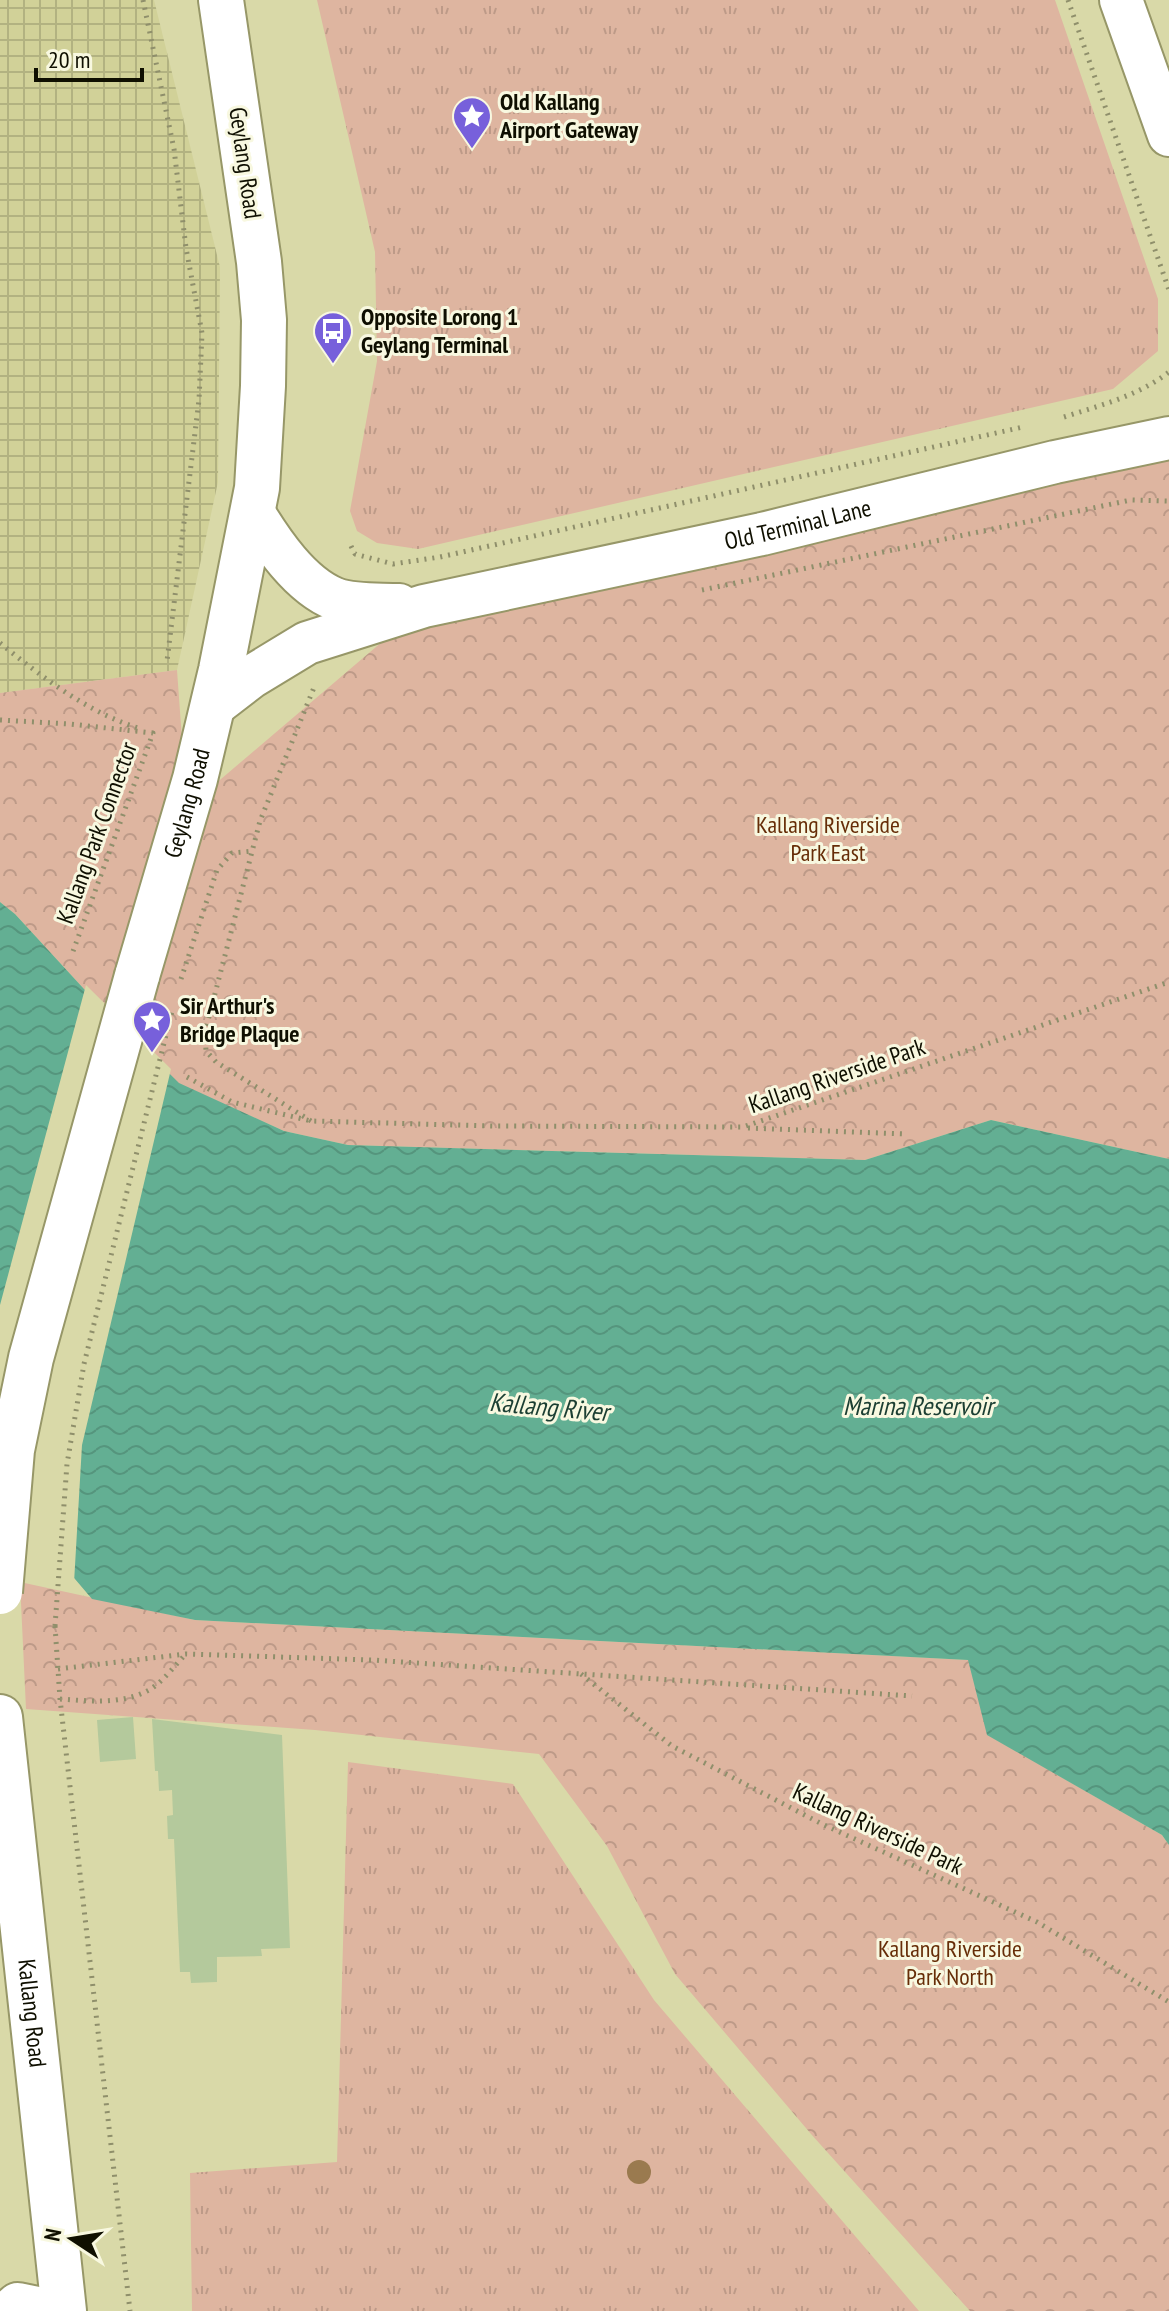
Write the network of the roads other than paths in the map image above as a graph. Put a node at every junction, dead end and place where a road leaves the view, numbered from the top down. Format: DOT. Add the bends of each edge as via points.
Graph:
graph roads {
  1 [pos="221,0"];
  2 [pos="1121,0"];
  3 [pos="1169,135"];
  4 [pos="1165,439"];
  5 [pos="253,512"];
  6 [pos="424,606"];
  7 [pos="212,707"];
  8 [pos="0,1592"];
  9 [pos="0,1717"];
  10 [pos="11,2311"];
  11 [pos="47,2311"];
  12 [pos="64,2311"];
  1 -- 5 [label="main road, Geylang Road" via="264,320"];
  2 -- 3 [label="street"];
  4 -- 6 [label="street, Old Terminal Lane" via="762,534"];
  5 -- 6 [label="street, Old Terminal Lane" via="285,559 333,598"];
  5 -- 7 [label="main road, Geylang Road"];
  6 -- 7 [label="street, Old Terminal Lane" via="286,653"];
  7 -- 8 [label="main road, Geylang Road, bridge" via="157,983 31,1358 12,1450"];
  9 -- 12 [label="main road, Kallang Road"];
  10 -- 11 [label="main road" via="18,2305"];
}
